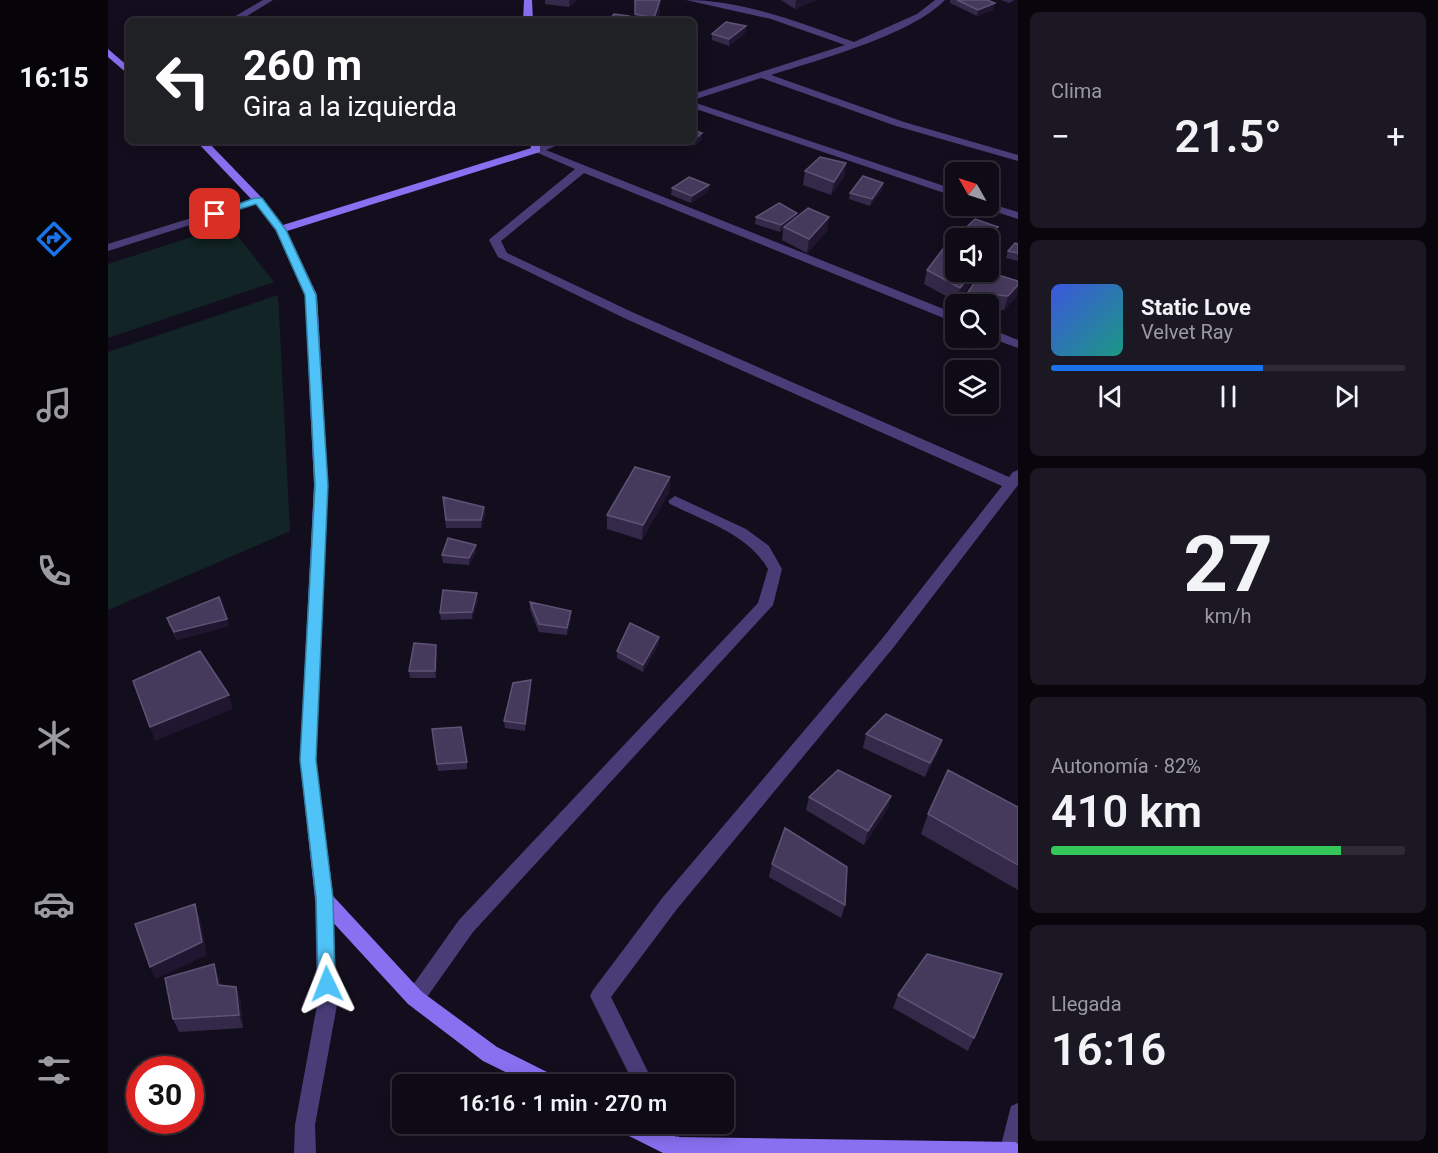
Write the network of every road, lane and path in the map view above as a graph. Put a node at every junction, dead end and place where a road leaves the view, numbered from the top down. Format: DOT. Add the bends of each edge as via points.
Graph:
graph roads {
  1 [pos="269,0"];
  2 [pos="528,0"];
  3 [pos="690,0"];
  4 [pos="941,0"];
  5 [pos="237,18"];
  6 [pos="528,18"];
  7 [pos="854,45"];
  8 [pos="108,52"];
  9 [pos="126,69"];
  10 [pos="764,76"];
  11 [pos="696,96"];
  12 [pos="696,106"];
  13 [pos="204,144"];
  14 [pos="535,146"];
  15 [pos="1018,158"];
  16 [pos="582,169"];
  17 [pos="945,190"];
  18 [pos="258,200"];
  19 [pos="999,210"];
  20 [pos="1018,216"];
  21 [pos="281,230"];
  22 [pos="108,248"];
  23 [pos="945,315"];
  24 [pos="999,336"];
  25 [pos="1018,344"];
  26 [pos="1014,479"];
  27 [pos="675,501"];
  28 [pos="324,898"];
  29 [pos="416,998"];
  30 [pos="530,1074"];
  31 [pos="639,1074"];
  32 [pos="1018,1113"];
  33 [pos="645,1134"];
  34 [pos="668,1134"];
  35 [pos="677,1151"];
  36 [pos="1012,1152"];
  37 [pos="305,1153"];
  1 -- 5 [label="street"];
  2 -- 6 [label="street"];
  3 -- 7 [label="street" via="773,17"];
  4 -- 7 [label="street" via="920,16"];
  7 -- 10 [label="street"];
  8 -- 9 [label="street"];
  10 -- 11 [label="street"];
  10 -- 15 [label="street" via="900,124"];
  12 -- 17 [label="street"];
  13 -- 18 [label="street"];
  14 -- 16 [label="street"];
  14 -- 21 [label="street"];
  16 -- 23 [label="street"];
  16 -- 26 [label="street" via="495,240 502,255 628,315"];
  18 -- 21 [label="street"];
  18 -- 22 [label="street"];
  19 -- 20 [label="street"];
  21 -- 28 [label="street" via="311,295 321,485 308,760"];
  24 -- 25 [label="street"];
  26 -- 31 [label="street" via="887,644 670,903 600,996"];
  27 -- 29 [label="street" via="741,533 764,550 775,569 765,605 466,926"];
  28 -- 29 [label="street"];
  28 -- 37 [label="street" via="327,1005 305,1125"];
  29 -- 30 [label="street" via="490,1054"];
  32 -- 36 [label="street"];
  33 -- 35 [label="street"];
  34 -- 35 [label="street"];
  35 -- 36 [label="street"];
}
